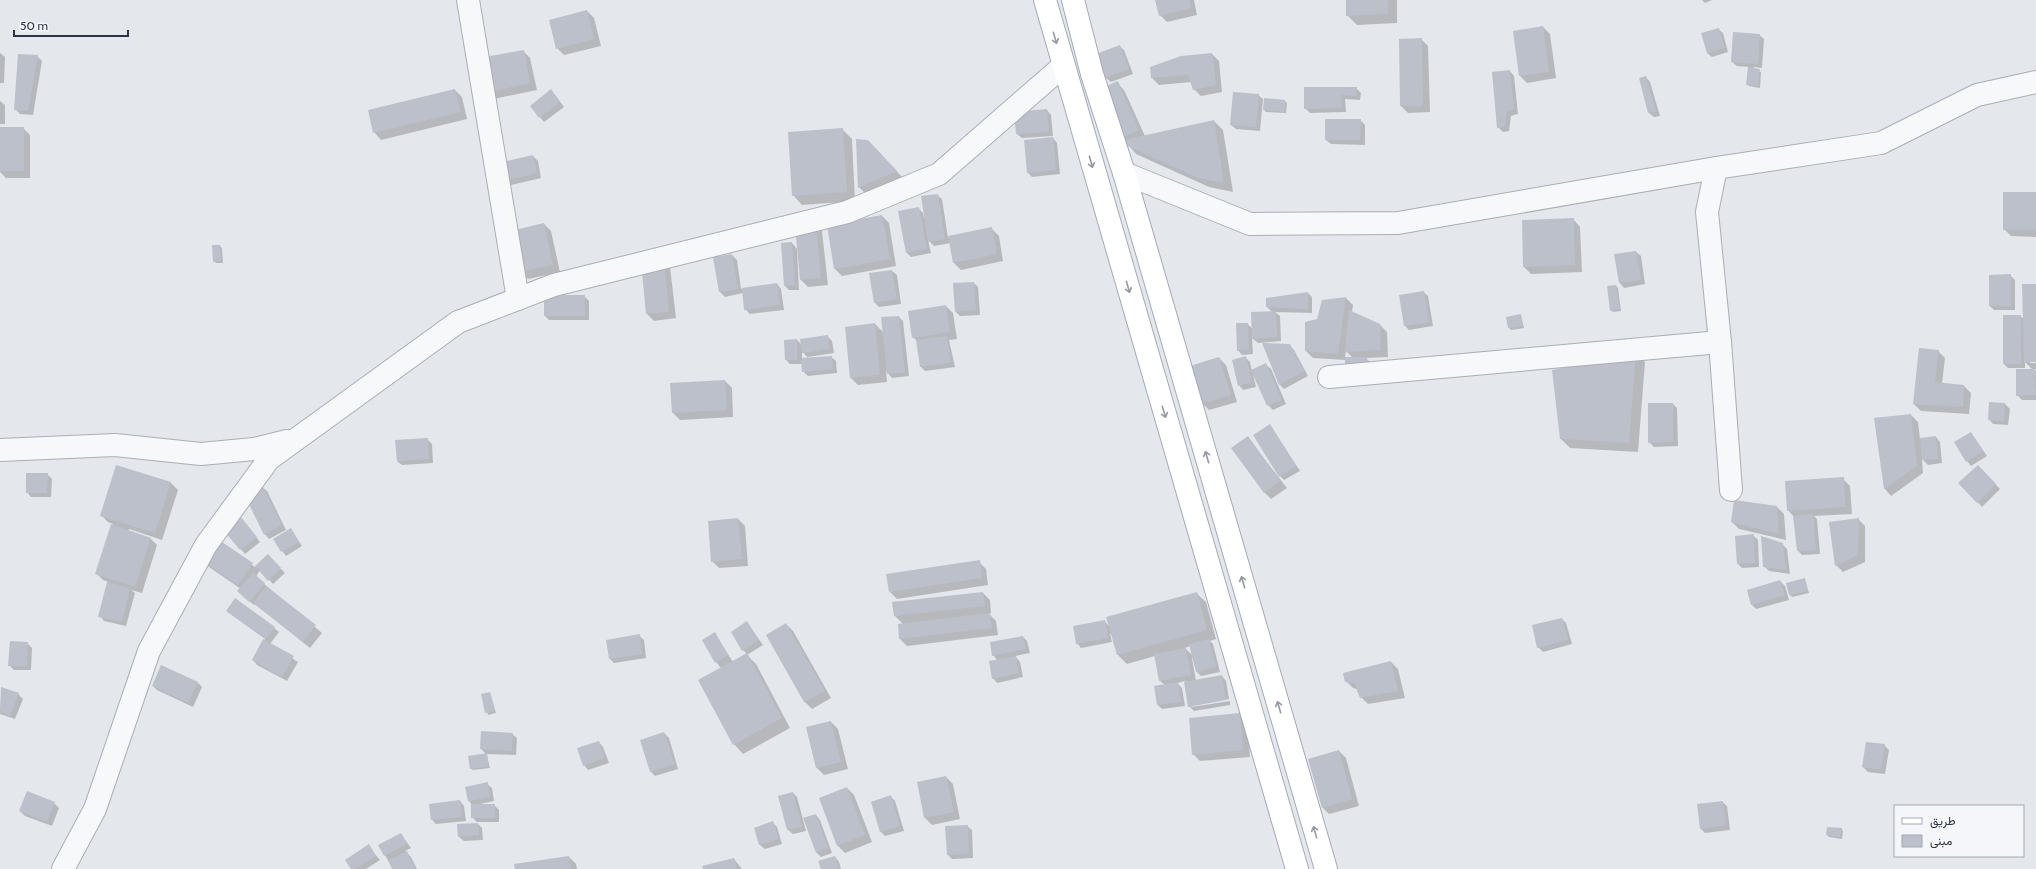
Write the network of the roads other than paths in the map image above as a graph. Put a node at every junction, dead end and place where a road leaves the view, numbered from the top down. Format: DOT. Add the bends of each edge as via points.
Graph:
graph roads {
  1 [pos="468,0"];
  2 [pos="1045,0"];
  3 [pos="1073,0"];
  4 [pos="1064,66"];
  5 [pos="2036,82"];
  6 [pos="1716,168"];
  7 [pos="1124,173"];
  8 [pos="1137,218"];
  9 [pos="1111,228"];
  10 [pos="518,299"];
  11 [pos="1720,342"];
  12 [pos="1329,377"];
  13 [pos="298,438"];
  14 [pos="0,450"];
  15 [pos="1731,490"];
  16 [pos="62,869"];
  17 [pos="1297,869"];
  18 [pos="1326,869"];
  1 -- 10 [label="street"];
  2 -- 4 [label="main road, one-way"];
  3 -- 7 [label="main road" via="1092,74"];
  4 -- 9 [label="main road, one-way"];
  4 -- 10 [label="street" via="939,174 847,212 554,285"];
  5 -- 6 [label="street" via="1977,95 1881,143"];
  6 -- 7 [label="street" via="1398,223 1250,224"];
  6 -- 11 [label="street" via="1707,212"];
  7 -- 8 [label="main road"];
  8 -- 9 [label="main road"];
  18 -- 8 [label="main road, one-way"];
  9 -- 17 [label="main road, one-way"];
  10 -- 13 [label="street" via="458,322"];
  11 -- 12 [label="street"];
  11 -- 15 [label="street"];
  13 -- 14 [label="street" via="254,449 201,454 115,445"];
  13 -- 16 [label="street" via="269,459 206,545 149,651 95,809"];
}
